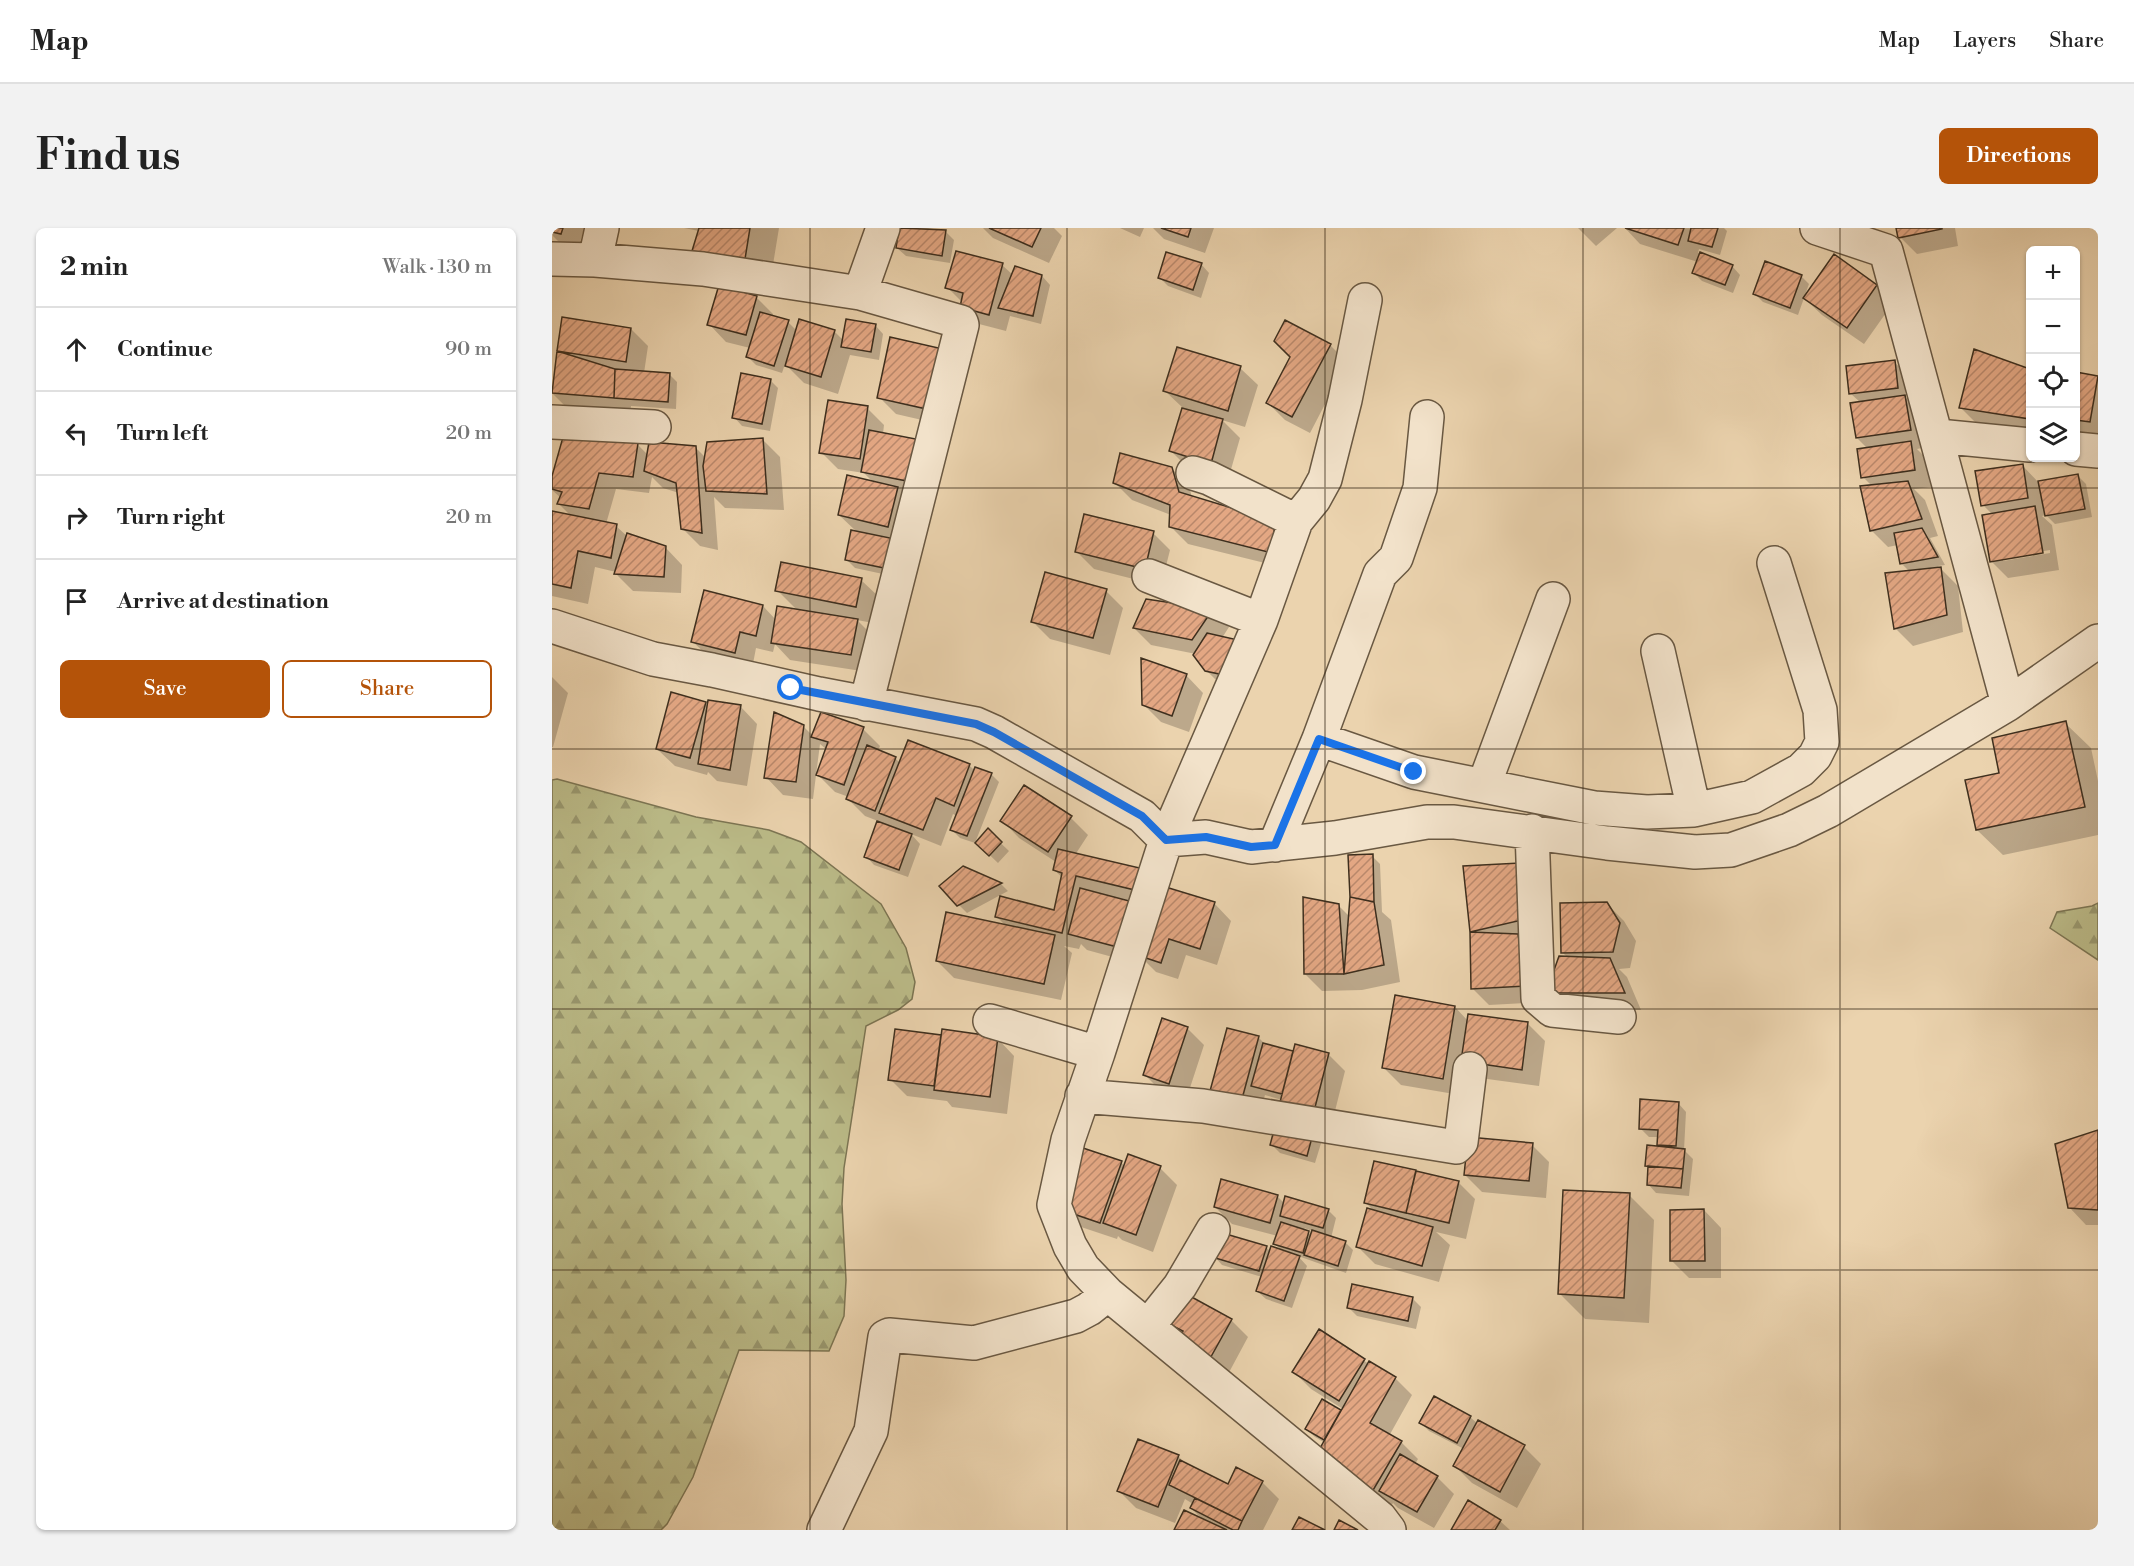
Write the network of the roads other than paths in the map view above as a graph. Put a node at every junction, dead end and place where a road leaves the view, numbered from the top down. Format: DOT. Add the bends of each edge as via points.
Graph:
graph roads {
  1 [pos="602,228"];
  2 [pos="883,228"];
  3 [pos="1817,228"];
  4 [pos="1882,239"];
  5 [pos="552,259"];
  6 [pos="595,260"];
  7 [pos="860,293"];
  8 [pos="1365,300"];
  9 [pos="1427,417"];
  10 [pos="552,422"];
  11 [pos="654,427"];
  12 [pos="1938,436"];
  13 [pos="2026,445"];
  14 [pos="2080,449"];
  15 [pos="2098,451"];
  16 [pos="1193,473"];
  17 [pos="1296,521"];
  18 [pos="1774,563"];
  19 [pos="1149,576"];
  20 [pos="1553,599"];
  21 [pos="1261,620"];
  22 [pos="552,626"];
  23 [pos="2098,641"];
  24 [pos="1658,651"];
  25 [pos="866,704"];
  26 [pos="2008,704"];
  27 [pos="1319,739"];
  28 [pos="1484,785"];
  29 [pos="1694,810"];
  30 [pos="1532,831"];
  31 [pos="1166,840"];
  32 [pos="1275,845"];
  33 [pos="1619,1017"];
  34 [pos="990,1021"];
  35 [pos="1098,1053"];
  36 [pos="1470,1069"];
  37 [pos="1082,1096"];
  38 [pos="1213,1230"];
  39 [pos="1108,1294"];
  40 [pos="1148,1326"];
  41 [pos="824,1530"];
  42 [pos="1389,1530"];
  1 -- 6 [label="street"];
  2 -- 7 [label="street"];
  3 -- 4 [label="street"];
  4 -- 12 [label="street"];
  5 -- 6 [label="street"];
  6 -- 7 [label="street" via="703,269"];
  7 -- 25 [label="street" via="958,320 962,325"];
  8 -- 17 [label="street" via="1325,479"];
  9 -- 27 [label="street" via="1420,488 1396,558 1380,574"];
  10 -- 11 [label="street"];
  12 -- 13 [label="street"];
  12 -- 26 [label="street"];
  14 -- 15 [label="street"];
  16 -- 17 [label="street"];
  17 -- 21 [label="street"];
  18 -- 29 [label="street" via="1820,710 1822,742 1801,770 1752,797"];
  19 -- 21 [label="street"];
  20 -- 28 [label="street"];
  21 -- 31 [label="street"];
  22 -- 25 [label="street" via="653,659"];
  23 -- 26 [label="street"];
  24 -- 29 [label="street"];
  25 -- 31 [label="street" via="969,722 994,732 1142,816"];
  26 -- 30 [label="street" via="1828,811 1789,830 1731,850 1695,852"];
  27 -- 28 [label="street" via="1414,772"];
  27 -- 32 [label="street"];
  28 -- 29 [label="street" via="1594,808"];
  30 -- 32 [label="street" via="1428,822"];
  30 -- 33 [label="street" via="1538,998 1552,1010"];
  31 -- 32 [label="street" via="1206,837 1251,847"];
  31 -- 35 [label="street"];
  34 -- 35 [label="street"];
  35 -- 37 [label="street"];
  36 -- 37 [label="street" via="1461,1142 1456,1147 1203,1106"];
  37 -- 39 [label="street" via="1054,1205 1083,1268"];
  38 -- 40 [label="street" via="1180,1286"];
  39 -- 40 [label="street"];
  39 -- 41 [label="street" via="1076,1316 974,1343 885,1337 871,1431"];
  40 -- 42 [label="street" via="1380,1518"];
}
